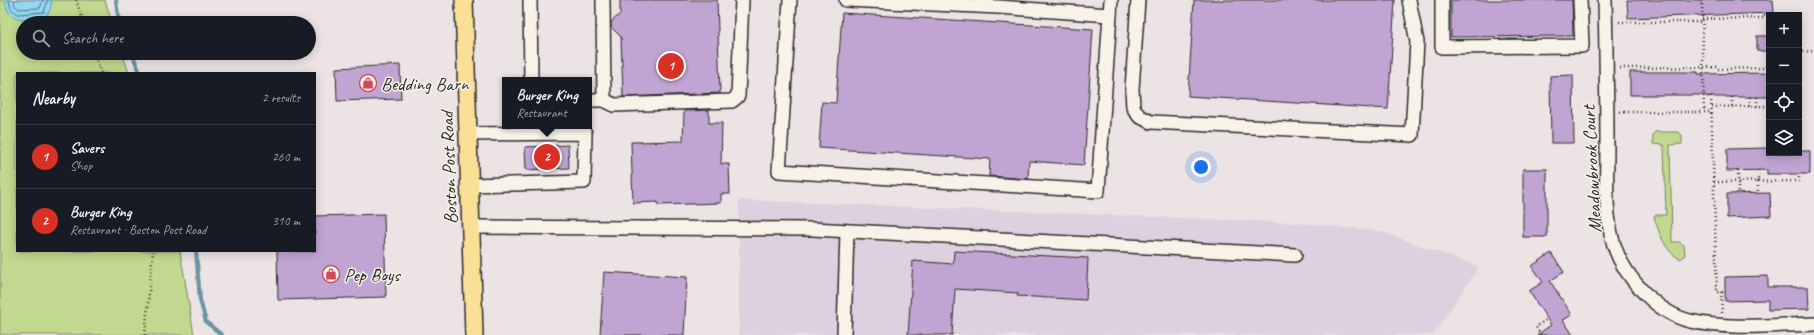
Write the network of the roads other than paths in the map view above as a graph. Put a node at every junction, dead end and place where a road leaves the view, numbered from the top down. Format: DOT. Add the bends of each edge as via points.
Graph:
graph roads {
  1 [pos="464,0"];
  2 [pos="530,0"];
  3 [pos="614,0"];
  4 [pos="742,0"];
  5 [pos="790,0"];
  6 [pos="846,0"];
  7 [pos="1111,0"];
  8 [pos="1138,0"];
  9 [pos="1409,0"];
  10 [pos="1442,0"];
  11 [pos="1580,0"];
  12 [pos="1605,0"];
  13 [pos="603,4"];
  14 [pos="1110,15"];
  15 [pos="531,77"];
  16 [pos="592,100"];
  17 [pos="604,100"];
  18 [pos="468,134"];
  19 [pos="470,185"];
  20 [pos="471,227"];
  21 [pos="848,231"];
  22 [pos="1295,255"];
  23 [pos="1814,324"];
  24 [pos="474,335"];
  25 [pos="844,335"];
  1 -- 18 [label="main road, Boston Post Road"];
  2 -- 15 [label="street"];
  3 -- 13 [label="street"];
  4 -- 17 [label="street" via="738,96 732,101 614,105"];
  5 -- 14 [label="street" via="778,171 1098,191"];
  6 -- 14 [label="street"];
  7 -- 14 [label="street"];
  8 -- 9 [label="street" via="1133,107 1139,116 1151,122 1412,135 1417,42"];
  10 -- 11 [label="street" via="1442,47 1582,46"];
  12 -- 23 [label="street, Meadowbrook Court" via="1608,207 1613,244 1630,278 1654,302 1682,318 1722,325"];
  13 -- 17 [label="street"];
  16 -- 17 [label="street"];
  18 -- 19 [label="main road, Boston Post Road"];
  18 -- 19 [label="street" via="585,133 584,182"];
  19 -- 20 [label="main road, Boston Post Road"];
  20 -- 21 [label="street"];
  20 -- 24 [label="main road, Boston Post Road"];
  21 -- 22 [label="street"];
  21 -- 25 [label="street"];
}
